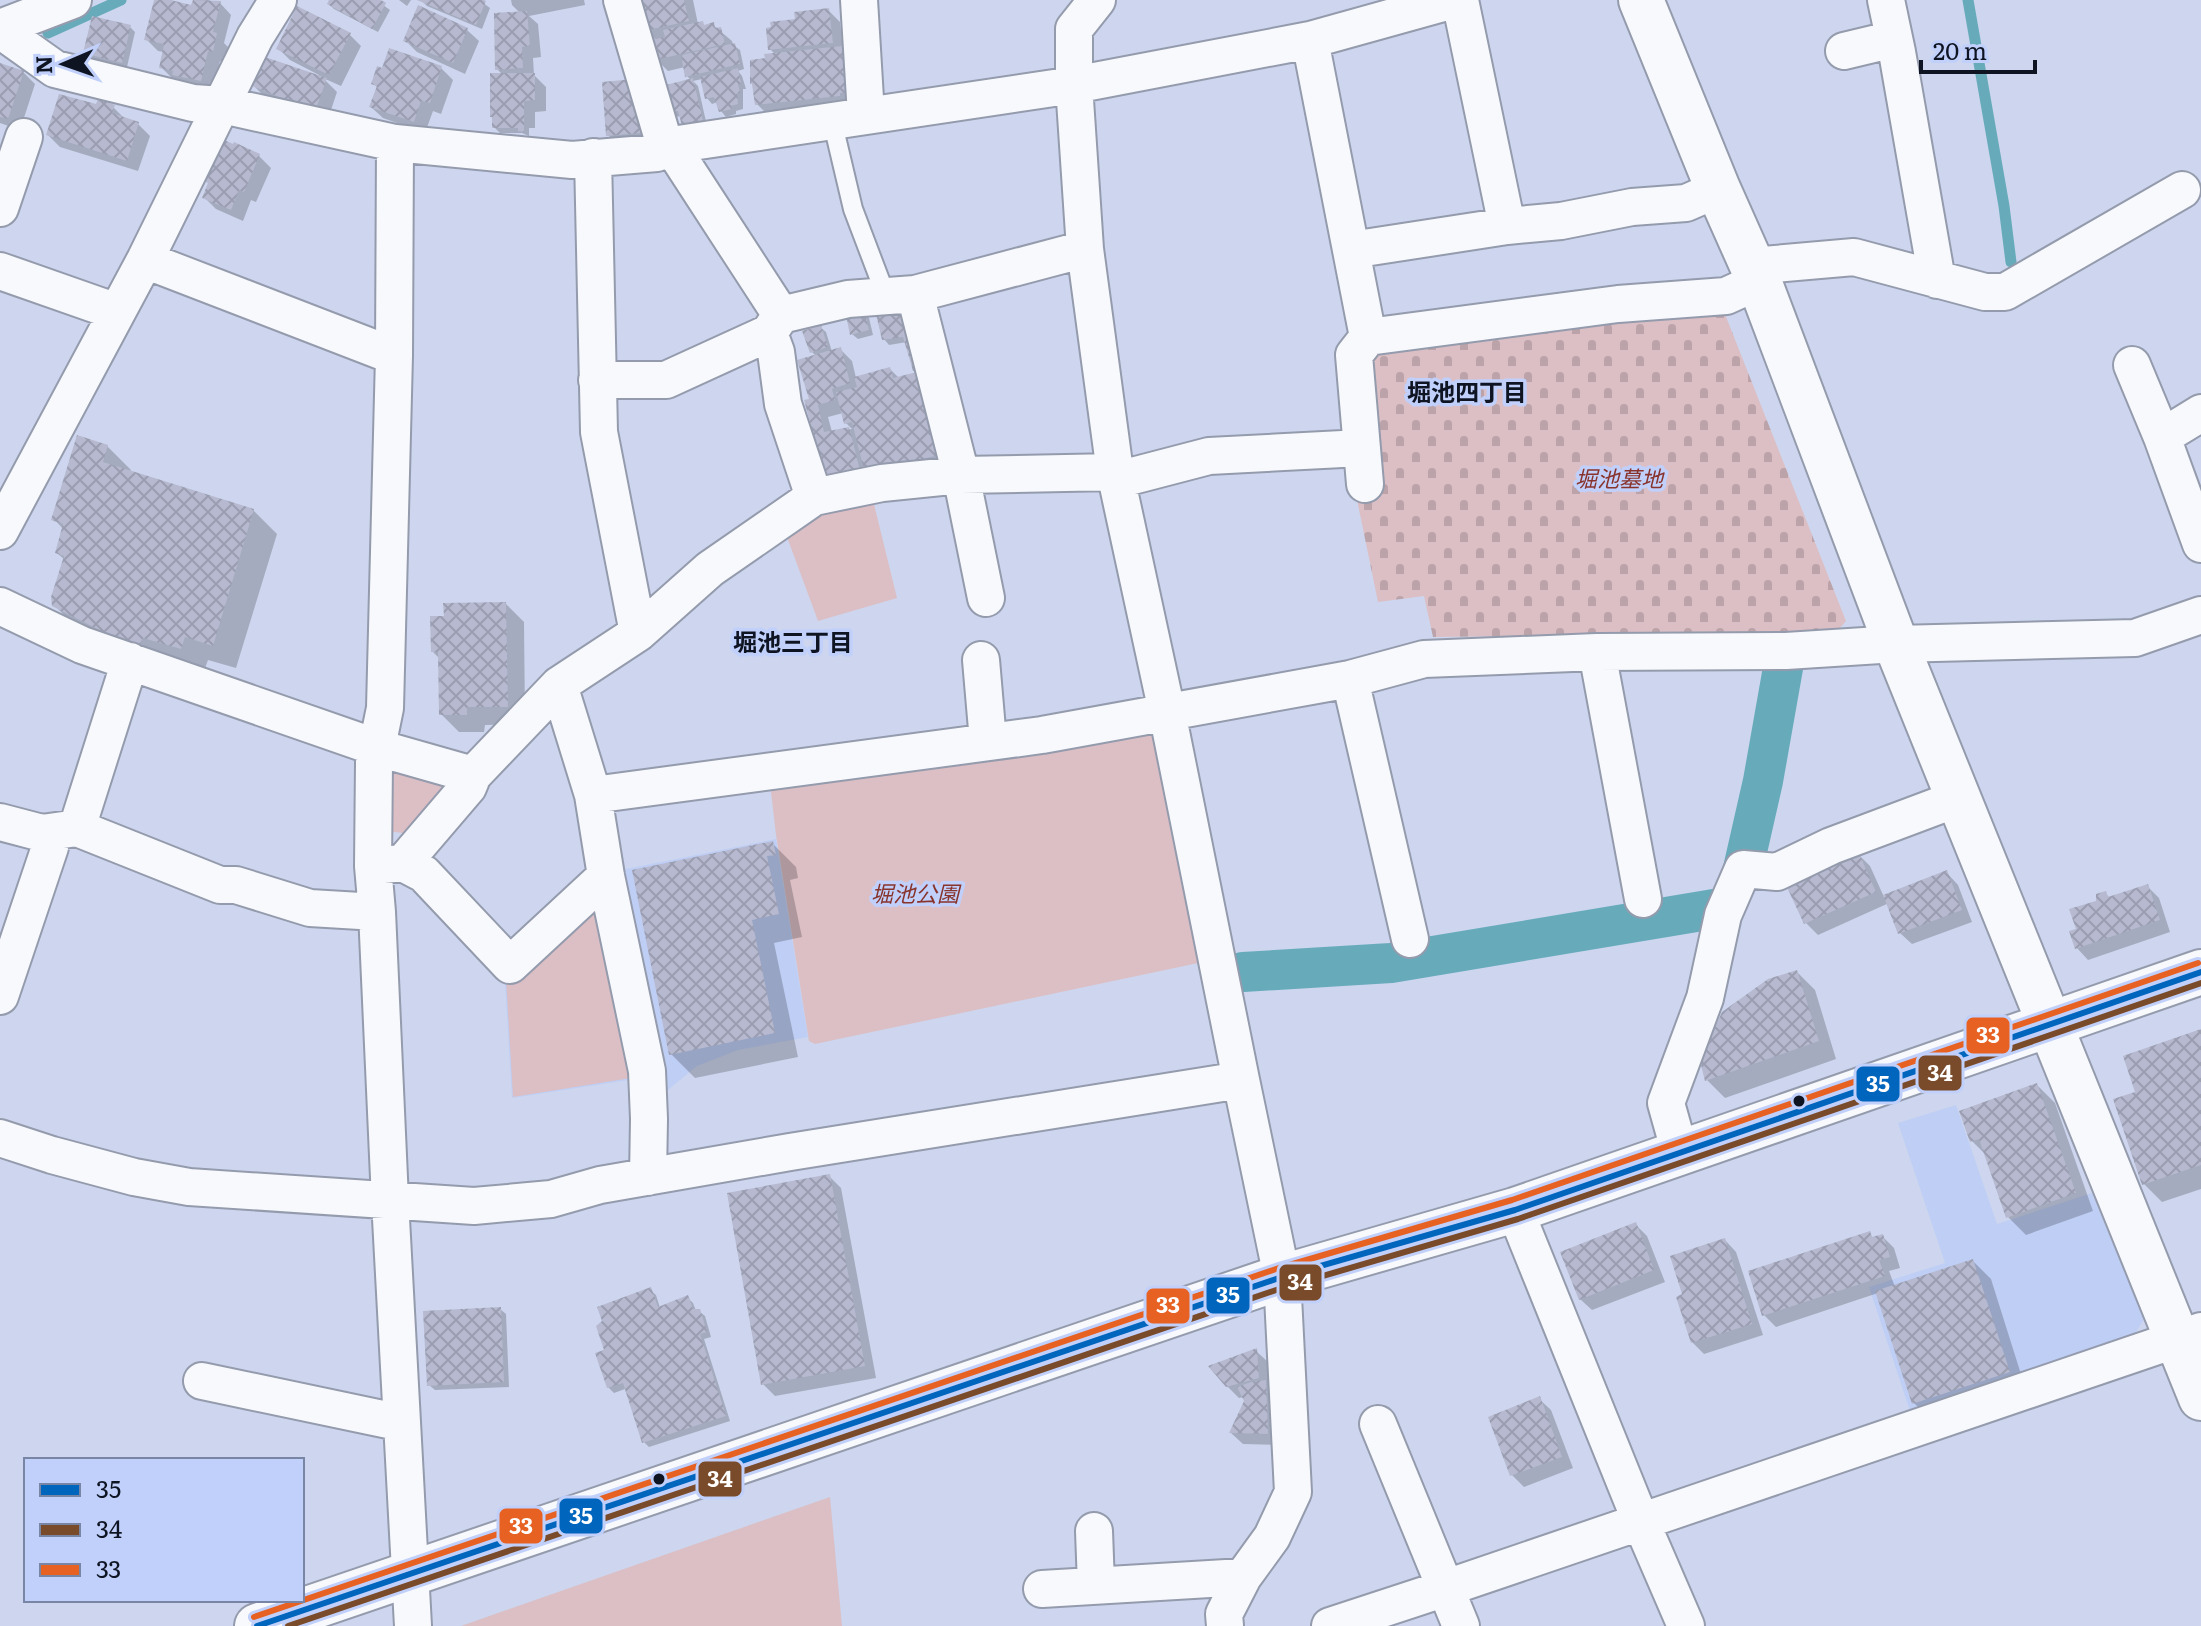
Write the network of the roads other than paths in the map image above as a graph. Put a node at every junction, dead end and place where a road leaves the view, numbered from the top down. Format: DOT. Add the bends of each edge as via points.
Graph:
graph roads {
  1 [pos="73,0"];
  2 [pos="278,0"];
  3 [pos="622,0"];
  4 [pos="859,0"];
  5 [pos="1457,0"];
  6 [pos="1641,0"];
  7 [pos="1886,0"];
  8 [pos="1092,2"];
  9 [pos="0,29"];
  10 [pos="1894,39"];
  11 [pos="1310,40"];
  12 [pos="1844,51"];
  13 [pos="1074,85"];
  14 [pos="222,105"];
  15 [pos="849,118"];
  16 [pos="24,137"];
  17 [pos="395,143"];
  18 [pos="665,146"];
  19 [pos="593,157"];
  20 [pos="1718,189"];
  21 [pos="2182,190"];
  22 [pos="0,208"];
  23 [pos="1507,226"];
  24 [pos="1085,249"];
  25 [pos="1351,250"];
  26 [pos="145,260"];
  27 [pos="0,271"];
  28 [pos="1755,274"];
  29 [pos="1937,280"];
  30 [pos="900,295"];
  31 [pos="117,312"];
  32 [pos="775,324"];
  33 [pos="1368,337"];
  34 [pos="394,356"];
  35 [pos="2132,365"];
  36 [pos="597,380"];
  37 [pos="2201,413"];
  38 [pos="2162,437"];
  39 [pos="1362,448"];
  40 [pos="961,475"];
  41 [pos="1116,476"];
  42 [pos="1365,484"];
  43 [pos="814,497"];
  44 [pos="0,531"];
  45 [pos="2201,544"];
  46 [pos="986,598"];
  47 [pos="0,606"];
  48 [pos="2201,615"];
  49 [pos="638,633"];
  50 [pos="1896,644"];
  51 [pos="1597,652"];
  52 [pos="981,660"];
  53 [pos="130,661"];
  54 [pos="1350,679"];
  55 [pos="559,685"];
  56 [pos="1167,712"];
  57 [pos="988,741"];
  58 [pos="378,748"];
  59 [pos="473,775"];
  60 [pos="593,795"];
  61 [pos="1959,798"];
  62 [pos="0,822"];
  63 [pos="77,828"];
  64 [pos="42,833"];
  65 [pos="388,864"];
  66 [pos="606,876"];
  67 [pos="1643,899"];
  68 [pos="377,912"];
  69 [pos="1410,939"];
  70 [pos="2201,972"];
  71 [pos="0,996"];
  72 [pos="2049,1024"];
  73 [pos="1241,1080"];
  74 [pos="0,1138"];
  75 [pos="1680,1153"];
  76 [pos="648,1177"];
  77 [pos="390,1200"];
  78 [pos="1515,1210"];
  79 [pos="1282,1277"];
  80 [pos="2189,1335"];
  81 [pos="202,1381"];
  82 [pos="2201,1398"];
  83 [pos="402,1423"];
  84 [pos="1378,1424"];
  85 [pos="1641,1522"];
  86 [pos="1094,1531"];
  87 [pos="410,1575"];
  88 [pos="1243,1577"];
  89 [pos="1096,1585"];
  90 [pos="1446,1588"];
  91 [pos="1042,1589"];
  92 [pos="257,1626"];
  93 [pos="413,1626"];
  94 [pos="1225,1626"];
  95 [pos="1330,1626"];
  96 [pos="1461,1626"];
  97 [pos="1686,1626"];
  1 -- 9 [label="street"];
  2 -- 14 [label="street"];
  3 -- 18 [label="street"];
  4 -- 15 [label="street"];
  5 -- 11 [label="street"];
  5 -- 23 [label="street"];
  6 -- 20 [label="street"];
  7 -- 10 [label="street"];
  8 -- 13 [label="street" via="1074,29"];
  9 -- 14 [label="street" via="55,69 193,103"];
  10 -- 12 [label="street"];
  10 -- 29 [label="street"];
  11 -- 13 [label="street"];
  11 -- 25 [label="street"];
  13 -- 15 [label="street"];
  13 -- 24 [label="street"];
  14 -- 17 [label="street"];
  14 -- 26 [label="street"];
  15 -- 18 [label="street"];
  15 -- 30 [label="lane" via="853,209"];
  16 -- 22 [label="street"];
  17 -- 19 [label="street" via="572,160"];
  17 -- 34 [label="street"];
  18 -- 19 [label="street" via="657,153"];
  18 -- 32 [label="street" via="679,158"];
  19 -- 36 [label="street"];
  20 -- 23 [label="street" via="1686,203"];
  20 -- 28 [label="street"];
  21 -- 29 [label="street" via="2005,292"];
  23 -- 25 [label="street"];
  24 -- 30 [label="street"];
  24 -- 41 [label="street"];
  25 -- 33 [label="street"];
  26 -- 31 [label="street"];
  26 -- 34 [label="street"];
  27 -- 31 [label="street"];
  28 -- 29 [label="street" via="1854,257"];
  28 -- 33 [label="street" via="1726,296 1618,304"];
  28 -- 50 [label="street"];
  30 -- 32 [label="street" via="848,299"];
  30 -- 40 [label="street"];
  31 -- 44 [label="street"];
  32 -- 36 [label="street" via="666,380"];
  32 -- 43 [label="street" via="783,404"];
  33 -- 39 [label="street" via="1354,355"];
  34 -- 58 [label="street" via="385,708"];
  35 -- 38 [label="street"];
  36 -- 49 [label="street" via="599,432"];
  37 -- 38 [label="street"];
  38 -- 45 [label="street"];
  39 -- 41 [label="street" via="1209,456"];
  39 -- 42 [label="street"];
  40 -- 41 [label="street"];
  40 -- 43 [label="street"];
  40 -- 46 [label="street"];
  41 -- 56 [label="street"];
  43 -- 49 [label="street" via="710,569"];
  47 -- 53 [label="street"];
  48 -- 50 [label="street" via="2135,638"];
  49 -- 55 [label="street"];
  50 -- 51 [label="street" via="1786,651"];
  50 -- 61 [label="street"];
  51 -- 54 [label="street" via="1424,659"];
  51 -- 67 [label="street"];
  52 -- 57 [label="street"];
  53 -- 58 [label="street"];
  53 -- 63 [label="street"];
  54 -- 56 [label="street"];
  54 -- 69 [label="street"];
  55 -- 59 [label="street"];
  55 -- 60 [label="street"];
  56 -- 57 [label="street"];
  56 -- 73 [label="street"];
  57 -- 60 [label="street"];
  58 -- 59 [label="street"];
  58 -- 65 [label="street" via="374,762"];
  59 -- 65 [label="street" via="468,787"];
  60 -- 66 [label="street"];
  61 -- 72 [label="street"];
  61 -- 75 [label="street" via="1777,872 1743,869 1723,915 1705,998 1666,1103"];
  62 -- 64 [label="street"];
  63 -- 64 [label="street"];
  63 -- 68 [label="street" via="220,885 310,908"];
  64 -- 71 [label="street" via="50,847"];
  65 -- 66 [label="street" via="424,874 510,965"];
  65 -- 68 [label="street"];
  66 -- 76 [label="street" via="647,1071"];
  68 -- 77 [label="street"];
  70 -- 72 [label="street"];
  72 -- 75 [label="street"];
  72 -- 80 [label="street"];
  73 -- 76 [label="street"];
  73 -- 79 [label="street"];
  74 -- 77 [label="street" via="134,1177 189,1187"];
  75 -- 78 [label="street"];
  76 -- 77 [label="street" via="551,1199 474,1206"];
  77 -- 83 [label="street"];
  78 -- 79 [label="street"];
  78 -- 85 [label="street"];
  79 -- 87 [label="street"];
  79 -- 88 [label="street" via="1293,1492 1272,1537"];
  80 -- 82 [label="street"];
  80 -- 85 [label="street"];
  81 -- 83 [label="street"];
  83 -- 87 [label="street"];
  84 -- 90 [label="street"];
  85 -- 90 [label="street"];
  85 -- 97 [label="street"];
  86 -- 89 [label="street"];
  87 -- 92 [label="street"];
  87 -- 93 [label="street"];
  88 -- 89 [label="street"];
  88 -- 94 [label="street" via="1224,1614"];
  89 -- 91 [label="street"];
  90 -- 95 [label="street"];
  90 -- 96 [label="street"];
}
